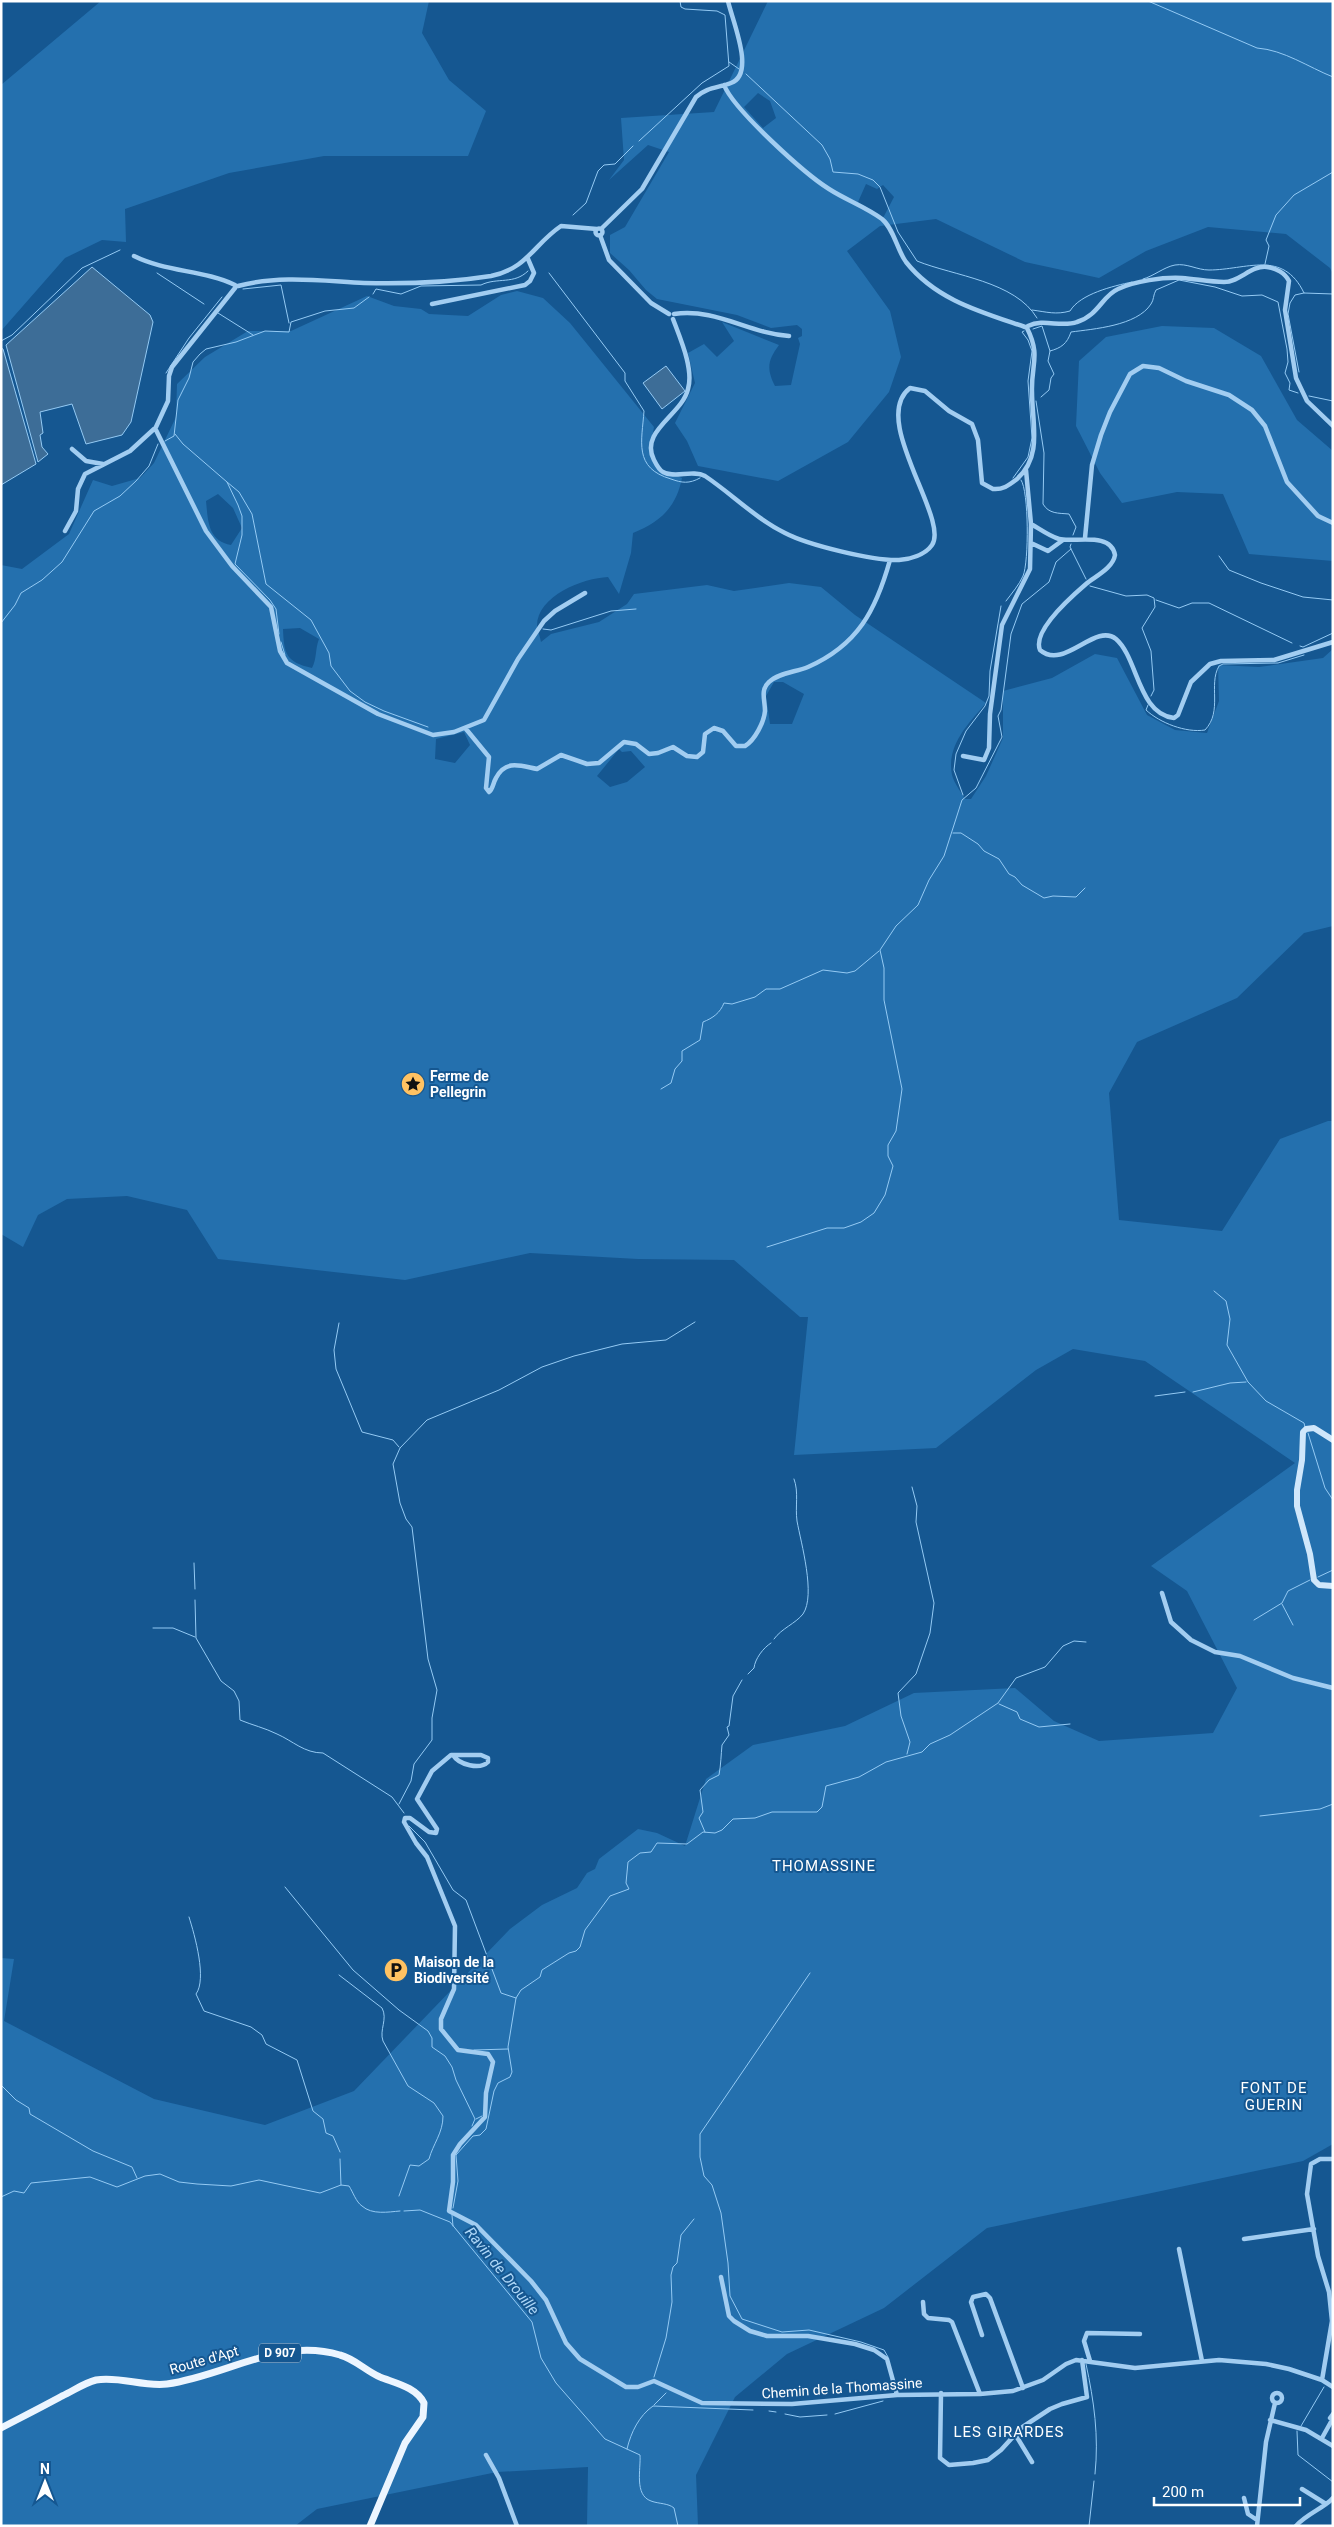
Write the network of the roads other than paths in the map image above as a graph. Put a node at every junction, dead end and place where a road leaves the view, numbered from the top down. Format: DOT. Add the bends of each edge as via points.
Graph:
graph roads {
  1 [pos="728,1"];
  2 [pos="724,85"];
  3 [pos="599,229"];
  4 [pos="134,256"];
  5 [pos="528,259"];
  6 [pos="236,286"];
  7 [pos="432,304"];
  8 [pos="672,316"];
  9 [pos="1027,327"];
  10 [pos="789,336"];
  11 [pos="1333,426"];
  12 [pos="155,429"];
  13 [pos="72,449"];
  14 [pos="105,464"];
  15 [pos="1026,470"];
  16 [pos="1333,523"];
  17 [pos="1031,524"];
  18 [pos="64,530"];
  19 [pos="1085,538"];
  20 [pos="1063,540"];
  21 [pos="1031,543"];
  22 [pos="890,560"];
  23 [pos="585,593"];
  24 [pos="1333,642"];
  25 [pos="466,729"];
  26 [pos="963,756"];
  27 [pos="1333,1440"];
  28 [pos="1333,1586"];
  29 [pos="1162,1593"];
  30 [pos="1333,1688"];
  31 [pos="454,1755"];
  32 [pos="1333,2159"];
  33 [pos="1314,2229"];
  34 [pos="1244,2239"];
  35 [pos="1178,2248"];
  36 [pos="720,2277"];
  37 [pos="1333,2279"];
  38 [pos="1326,2283"];
  39 [pos="923,2302"];
  40 [pos="1140,2334"];
  41 [pos="982,2335"];
  42 [pos="1082,2360"];
  43 [pos="1090,2361"];
  44 [pos="1202,2361"];
  45 [pos="1322,2380"];
  46 [pos="1333,2387"];
  47 [pos="1023,2388"];
  48 [pos="941,2393"];
  49 [pos="980,2394"];
  50 [pos="897,2395"];
  51 [pos="1275,2403"];
  52 [pos="1333,2414"];
  53 [pos="1270,2420"];
  54 [pos="1332,2421"];
  55 [pos="1,2428"];
  56 [pos="1015,2434"];
  57 [pos="1322,2438"];
  58 [pos="1333,2446"];
  59 [pos="486,2455"];
  60 [pos="1032,2462"];
  61 [pos="1302,2489"];
  62 [pos="1244,2498"];
  63 [pos="1333,2498"];
  64 [pos="1326,2504"];
  65 [pos="1257,2520"];
  66 [pos="370,2526"];
  67 [pos="517,2526"];
  68 [pos="1257,2526"];
  69 [pos="1296,2526"];
  1 -- 2 [label="street" via="744,66 736,80"];
  2 -- 3 [label="street" via="707,89 696,97 647,183"];
  2 -- 9 [label="street" via="744,113 814,178 883,220 903,257 916,273 961,305"];
  3 -- 5 [label="street" via="561,226"];
  3 -- 8 [label="street" via="609,260 651,303"];
  4 -- 6 [label="street"];
  5 -- 6 [label="street" via="507,272 475,278 368,283 273,280"];
  5 -- 7 [label="street" via="534,273 522,286"];
  6 -- 12 [label="street" via="172,367 168,401"];
  8 -- 10 [label="street" via="688,312 719,316 767,334"];
  8 -- 22 [label="street" via="686,362 689,386 685,397 651,441 650,451 658,467 667,473 705,476 766,522 795,538"];
  9 -- 11 [label="street" via="1041,322 1069,324 1086,318 1111,293 1121,288 1178,278 1228,282 1258,268 1273,268 1289,281 1285,310 1299,384 1311,406"];
  9 -- 15 [label="street" via="1036,354 1032,384 1034,448"];
  12 -- 14 [label="street" via="132,449"];
  12 -- 25 [label="street" via="206,531 232,566 271,607 280,650 287,663 368,709 420,730 436,735"];
  13 -- 14 [label="street" via="86,461"];
  14 -- 18 [label="street" via="84,475 77,491 76,511"];
  15 -- 17 [label="street"];
  15 -- 22 [label="street" via="1002,489 985,486 980,476 978,440 973,426 949,412 926,391 910,388 904,394 901,406 901,442 920,482 935,536 932,545 923,553 907,559"];
  16 -- 19 [label="street" via="1318,516 1287,482 1265,426 1252,410 1229,395 1148,365 1130,374 1106,421 1092,465"];
  17 -- 20 [label="street"];
  17 -- 21 [label="street"];
  19 -- 20 [label="street"];
  19 -- 24 [label="street" via="1110,546 1114,560 1082,587 1046,625 1039,640 1040,649 1049,655 1059,655 1094,639 1112,637 1121,645 1150,702 1162,715 1177,716 1191,682 1215,662 1274,660"];
  20 -- 21 [label="street" via="1048,551"];
  21 -- 26 [label="street" via="1029,572 1002,625 988,750 984,760"];
  22 -- 25 [label="street" via="879,597 848,642 817,663 768,683 763,692 763,720 745,746 736,746 723,731 714,728 705,734 703,752 697,757 687,756 673,747 658,754 649,754 636,744 624,742 600,762 586,764 561,755 536,769 511,765 499,773 489,792 486,788 489,757"];
  23 -- 25 [label="street" via="544,621 518,658 490,714"];
  27 -- 28 [label="street" via="1314,1428 1303,1432 1296,1490 1300,1524 1314,1580 1319,1585"];
  29 -- 30 [label="street" via="1171,1622 1191,1640 1215,1652 1240,1656 1293,1678"];
  31 -- 31 [label="street" via="484,1755 488,1762 483,1765 462,1764"];
  31 -- 50 [label="street, Chemin de la Thomassine" via="432,1770 417,1797 436,1832 429,1832 410,1818 404,1820 427,1857 455,1926 454,1989 441,2019 441,2029 458,2050 488,2054 493,2062 485,2117 452,2157 449,2211 476,2224 531,2281 544,2297 566,2343 575,2354 626,2387 638,2388 654,2381 702,2403 758,2405"];
  32 -- 33 [label="street" via="1317,2160 1310,2167 1307,2188"];
  33 -- 34 [label="street"];
  33 -- 38 [label="street"];
  35 -- 44 [label="street"];
  36 -- 50 [label="street" via="729,2316 740,2326 761,2335 808,2336 880,2352 888,2361"];
  37 -- 38 [label="street"];
  38 -- 45 [label="street" via="1332,2321"];
  39 -- 49 [label="street" via="924,2314 928,2318 952,2322"];
  40 -- 43 [label="street" via="1087,2333 1084,2341"];
  41 -- 47 [label="street" via="971,2302 976,2296 986,2294"];
  42 -- 43 [label="street, Chemin de la Thomassine"];
  42 -- 47 [label="street, Chemin de la Thomassine" via="1070,2362 1047,2378"];
  42 -- 56 [label="street" via="1087,2398 1054,2407"];
  43 -- 44 [label="street, Chemin de la Thomassine" via="1135,2368"];
  44 -- 45 [label="street, Chemin de la Thomassine" via="1266,2364"];
  45 -- 46 [label="street, Chemin de la Thomassine"];
  47 -- 49 [label="street, Chemin de la Thomassine"];
  48 -- 49 [label="street, Chemin de la Thomassine"];
  48 -- 50 [label="street, Chemin de la Thomassine"];
  48 -- 56 [label="street" via="939,2454 945,2463 973,2464 988,2460"];
  51 -- 53 [label="street"];
  52 -- 54 [label="street" via="1330,2416"];
  53 -- 57 [label="street" via="1301,2428"];
  53 -- 65 [label="street"];
  54 -- 57 [label="street"];
  55 -- 66 [label="main road, Route d'Apt / D 907" via="96,2380 168,2384 276,2353 338,2354 372,2374 415,2392 424,2403 423,2417 405,2443"];
  56 -- 60 [label="street"];
  57 -- 58 [label="street"];
  59 -- 67 [label="street" via="499,2478"];
  61 -- 64 [label="street"];
  62 -- 65 [label="street" via="1248,2514"];
  63 -- 64 [label="street"];
  64 -- 69 [label="street" via="1310,2512"];
  65 -- 68 [label="street"];
}
